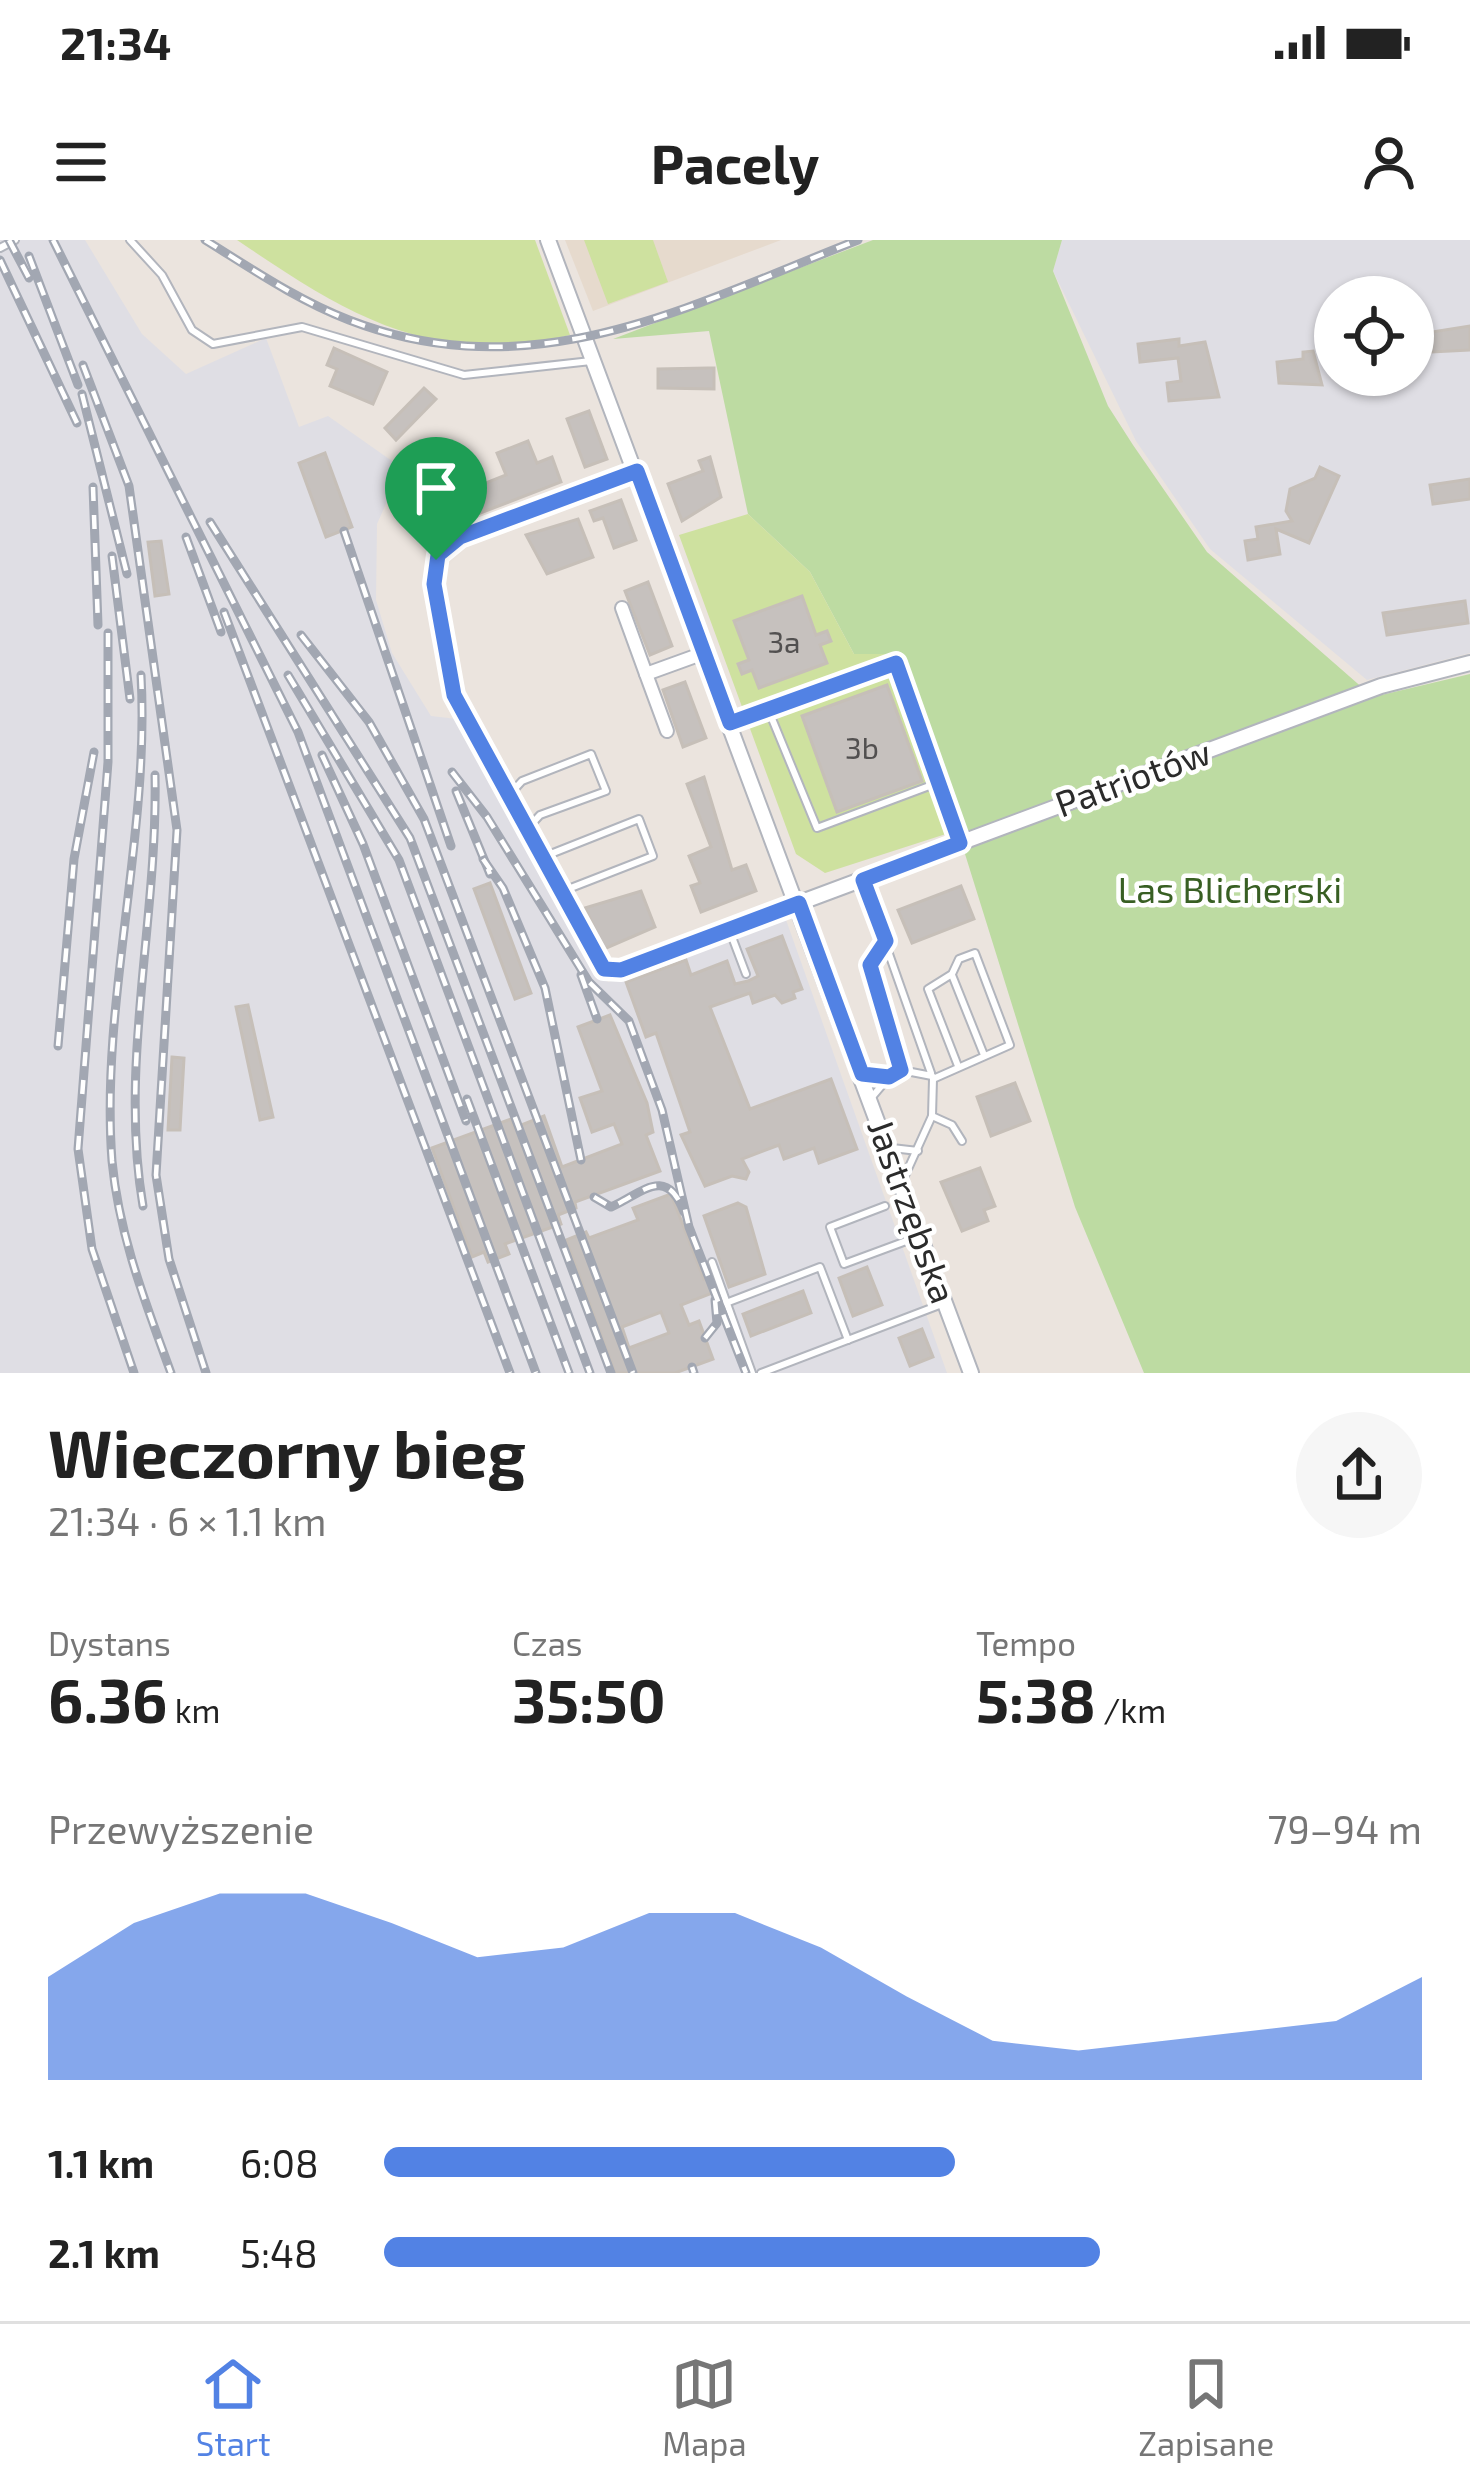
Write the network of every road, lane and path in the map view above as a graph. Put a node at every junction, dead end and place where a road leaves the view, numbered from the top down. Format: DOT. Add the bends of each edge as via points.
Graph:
graph roads {
  1 [pos="15,240"];
  2 [pos="130,240"];
  3 [pos="548,240"];
  4 [pos="0,248"];
  5 [pos="593,360"];
  6 [pos="637,471"];
  7 [pos="622,608"];
  8 [pos="704,653"];
  9 [pos="1470,663"];
  10 [pos="646,674"];
  11 [pos="768,709"];
  12 [pos="730,723"];
  13 [pos="667,731"];
  14 [pos="940,782"];
  15 [pos="508,796"];
  16 [pos="527,831"];
  17 [pos="960,843"];
  18 [pos="541,858"];
  19 [pos="863,880"];
  20 [pos="560,892"];
  21 [pos="799,903"];
  22 [pos="730,929"];
  23 [pos="886,941"];
  24 [pos="746,974"];
  25 [pos="952,974"];
  26 [pos="984,1055"];
  27 [pos="958,1066"];
  28 [pos="901,1070"];
  29 [pos="862,1074"];
  30 [pos="932,1076"];
  31 [pos="889,1077"];
  32 [pos="870,1098"];
  33 [pos="932,1116"];
  34 [pos="962,1141"];
  35 [pos="888,1147"];
  36 [pos="918,1151"];
  37 [pos="901,1183"];
  38 [pos="885,1206"];
  39 [pos="921,1236"];
  40 [pos="712,1262"];
  41 [pos="726,1303"];
  42 [pos="946,1303"];
  43 [pos="848,1340"];
  44 [pos="976,1372"];
  45 [pos="756,1373"];
  1 -- 4 [label="lane"];
  2 -- 5 [label="lane" via="162,275 192,330 213,344 302,326 464,375"];
  3 -- 5 [label="street, Jastrzębska"];
  5 -- 6 [label="street, Jastrzębska"];
  6 -- 8 [label="street, Jastrzębska"];
  6 -- 15 [label="street" via="460,537 436,560 449,683"];
  7 -- 10 [label="street"];
  8 -- 10 [label="street"];
  8 -- 12 [label="street, Jastrzębska"];
  9 -- 17 [label="street, Patriotów" via="1381,686"];
  10 -- 13 [label="street"];
  11 -- 12 [label="lane"];
  11 -- 14 [label="lane" via="817,828"];
  11 -- 14 [label="lane" via="896,663"];
  12 -- 21 [label="street, Jastrzębska"];
  14 -- 17 [label="lane"];
  15 -- 16 [label="street"];
  15 -- 16 [label="lane" via="522,781 591,754 606,791 540,815"];
  16 -- 18 [label="street"];
  17 -- 19 [label="street, Patriotów"];
  18 -- 20 [label="street"];
  18 -- 20 [label="lane" via="639,819 653,856"];
  19 -- 21 [label="street, Patriotów"];
  19 -- 23 [label="lane"];
  20 -- 22 [label="street" via="606,971"];
  21 -- 22 [label="street"];
  21 -- 29 [label="street, Jastrzębska"];
  22 -- 24 [label="lane"];
  23 -- 28 [label="lane" via="870,965"];
  23 -- 30 [label="lane"];
  25 -- 26 [label="lane"];
  25 -- 26 [label="lane" via="959,959 975,953 1010,1045"];
  25 -- 27 [label="lane" via="928,989"];
  26 -- 27 [label="lane"];
  27 -- 30 [label="lane"];
  28 -- 30 [label="lane"];
  28 -- 31 [label="lane"];
  29 -- 31 [label="lane"];
  29 -- 32 [label="street, Jastrzębska"];
  30 -- 33 [label="lane"];
  31 -- 32 [label="lane"];
  32 -- 35 [label="street, Jastrzębska"];
  33 -- 34 [label="lane"];
  33 -- 36 [label="lane"];
  35 -- 36 [label="lane"];
  35 -- 37 [label="street, Jastrzębska"];
  36 -- 37 [label="lane"];
  37 -- 39 [label="street, Jastrzębska"];
  38 -- 39 [label="lane" via="830,1227 844,1264"];
  39 -- 42 [label="street, Jastrzębska"];
  40 -- 41 [label="lane"];
  41 -- 43 [label="lane" via="820,1267"];
  41 -- 45 [label="lane"];
  42 -- 43 [label="lane"];
  42 -- 44 [label="street, Jastrzębska"];
  43 -- 45 [label="lane"];
}
